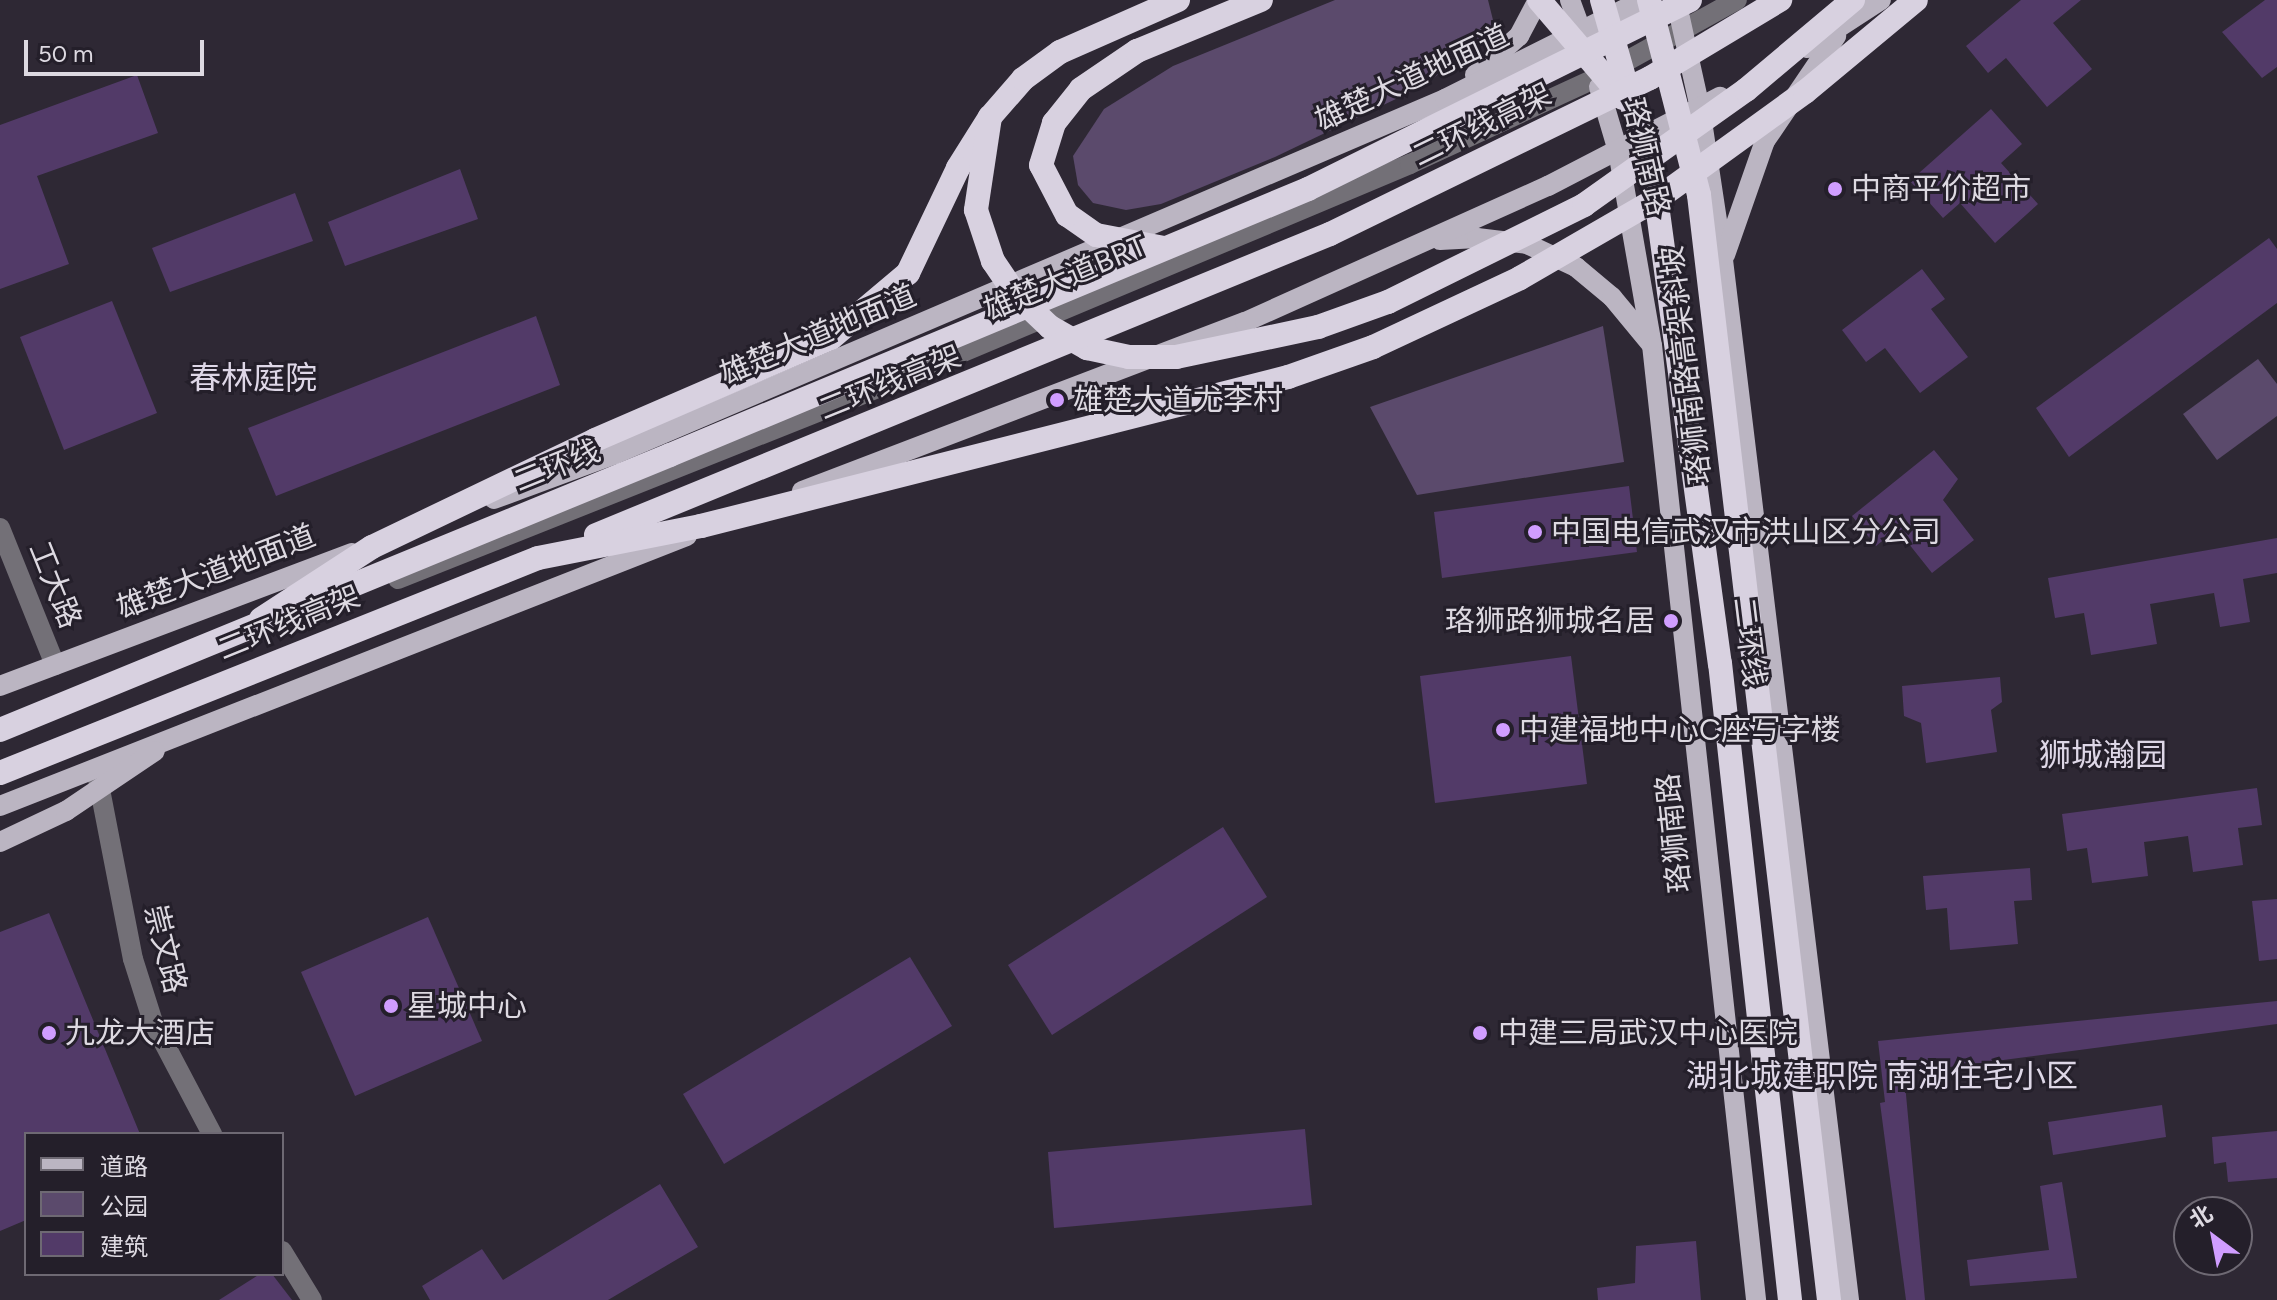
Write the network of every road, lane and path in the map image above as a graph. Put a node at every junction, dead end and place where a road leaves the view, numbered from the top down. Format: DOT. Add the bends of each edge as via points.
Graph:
graph roads {
  1 [pos="1178,0"];
  2 [pos="1261,0"];
  3 [pos="1539,0"];
  4 [pos="1570,0"];
  5 [pos="1602,0"];
  6 [pos="1643,0"];
  7 [pos="1649,0"];
  8 [pos="1676,0"];
  9 [pos="1690,0"];
  10 [pos="1737,0"];
  11 [pos="1780,0"];
  12 [pos="1853,0"];
  13 [pos="1881,0"];
  14 [pos="1916,0"];
  15 [pos="1840,29"];
  16 [pos="1582,31"];
  17 [pos="1684,33"];
  18 [pos="1596,78"];
  19 [pos="1445,99"];
  20 [pos="1700,108"];
  21 [pos="990,117"];
  22 [pos="1639,124"];
  23 [pos="1618,151"];
  24 [pos="1424,242"];
  25 [pos="1164,248"];
  26 [pos="1723,260"];
  27 [pos="1652,345"];
  28 [pos="0,528"];
  29 [pos="538,558"];
  30 [pos="261,619"];
  31 [pos="55,665"];
  32 [pos="0,686"];
  33 [pos="0,730"];
  34 [pos="177,735"];
  35 [pos="0,737"];
  36 [pos="95,767"];
  37 [pos="0,773"];
  38 [pos="100,791"];
  39 [pos="0,806"];
  40 [pos="0,842"];
  41 [pos="211,1132"];
  42 [pos="284,1254"];
  43 [pos="312,1300"];
  44 [pos="1756,1300"];
  45 [pos="1790,1300"];
  46 [pos="1829,1300"];
  47 [pos="1849,1300"];
  1 -- 21 [label="highway" via="1060,52 1023,79"];
  2 -- 25 [label="highway, bridge" via="1137,51 1081,89 1054,123 1041,165 1067,215 1096,235"];
  3 -- 19 [label="main road" via="1519,36"];
  3 -- 22 [label="highway, bridge" via="1608,75"];
  4 -- 16 [label="main road, 珞狮南路"];
  5 -- 22 [label="highway, 二环线, bridge"];
  6 -- 16 [label="main road, 雄楚大道地面道"];
  7 -- 46 [label="highway, 珞狮南路高架斜坡, bridge" via="1699,195"];
  8 -- 17 [label="main road, 珞狮南路"];
  9 -- 25 [label="highway, 二环线, bridge" via="1454,120"];
  10 -- 17 [label="street, 雄楚大道BRT"];
  11 -- 29 [label="highway, 二环线高架, bridge" via="1650,78 1330,234"];
  12 -- 21 [label="highway, bridge" via="1746,90 1614,187 1556,220 1388,302 1318,327 1176,357 1129,357 1087,348 1050,327 1015,294 993,261 976,210"];
  13 -- 15 [label="main road"];
  14 -- 29 [label="highway, bridge" via="1805,92 1657,199 1520,278 1373,347 1288,377 701,526"];
  15 -- 20 [label="main road"];
  15 -- 26 [label="main road" via="1765,141"];
  16 -- 18 [label="main road, 珞狮南路"];
  16 -- 19 [label="main road, 雄楚大道地面道"];
  17 -- 18 [label="street, 雄楚大道BRT"];
  17 -- 20 [label="main road, 珞狮南路"];
  18 -- 23 [label="main road, 珞狮南路"];
  18 -- 35 [label="street, 雄楚大道BRT" via="1395,170 856,397"];
  19 -- 31 [label="main road, 雄楚大道地面道" via="615,454"];
  20 -- 23 [label="main road"];
  20 -- 26 [label="main road, 珞狮南路"];
  21 -- 30 [label="highway, bridge" via="958,168 908,273 831,338 595,440 372,547"];
  22 -- 45 [label="highway, 二环线, bridge" via="1654,183 1720,663"];
  23 -- 24 [label="main road"];
  23 -- 27 [label="main road, 珞狮南路"];
  24 -- 27 [label="main road" via="1477,238 1527,244 1576,267 1612,297"];
  24 -- 34 [label="main road" via="1245,322"];
  25 -- 30 [label="highway, 二环线, bridge"];
  26 -- 47 [label="main road, 珞狮南路"];
  27 -- 44 [label="main road, 珞狮南路"];
  28 -- 31 [label="street, 工大路"];
  29 -- 37 [label="highway, 二环线高架"];
  30 -- 33 [label="highway, 二环线"];
  31 -- 32 [label="main road, 雄楚大道地面道"];
  34 -- 36 [label="main road"];
  34 -- 38 [label="main road"];
  36 -- 38 [label="street, 崇文路"];
  36 -- 39 [label="main road"];
  38 -- 40 [label="main road"];
  38 -- 41 [label="street, 崇文路" via="133,959 153,1022"];
  42 -- 43 [label="street"];
}
